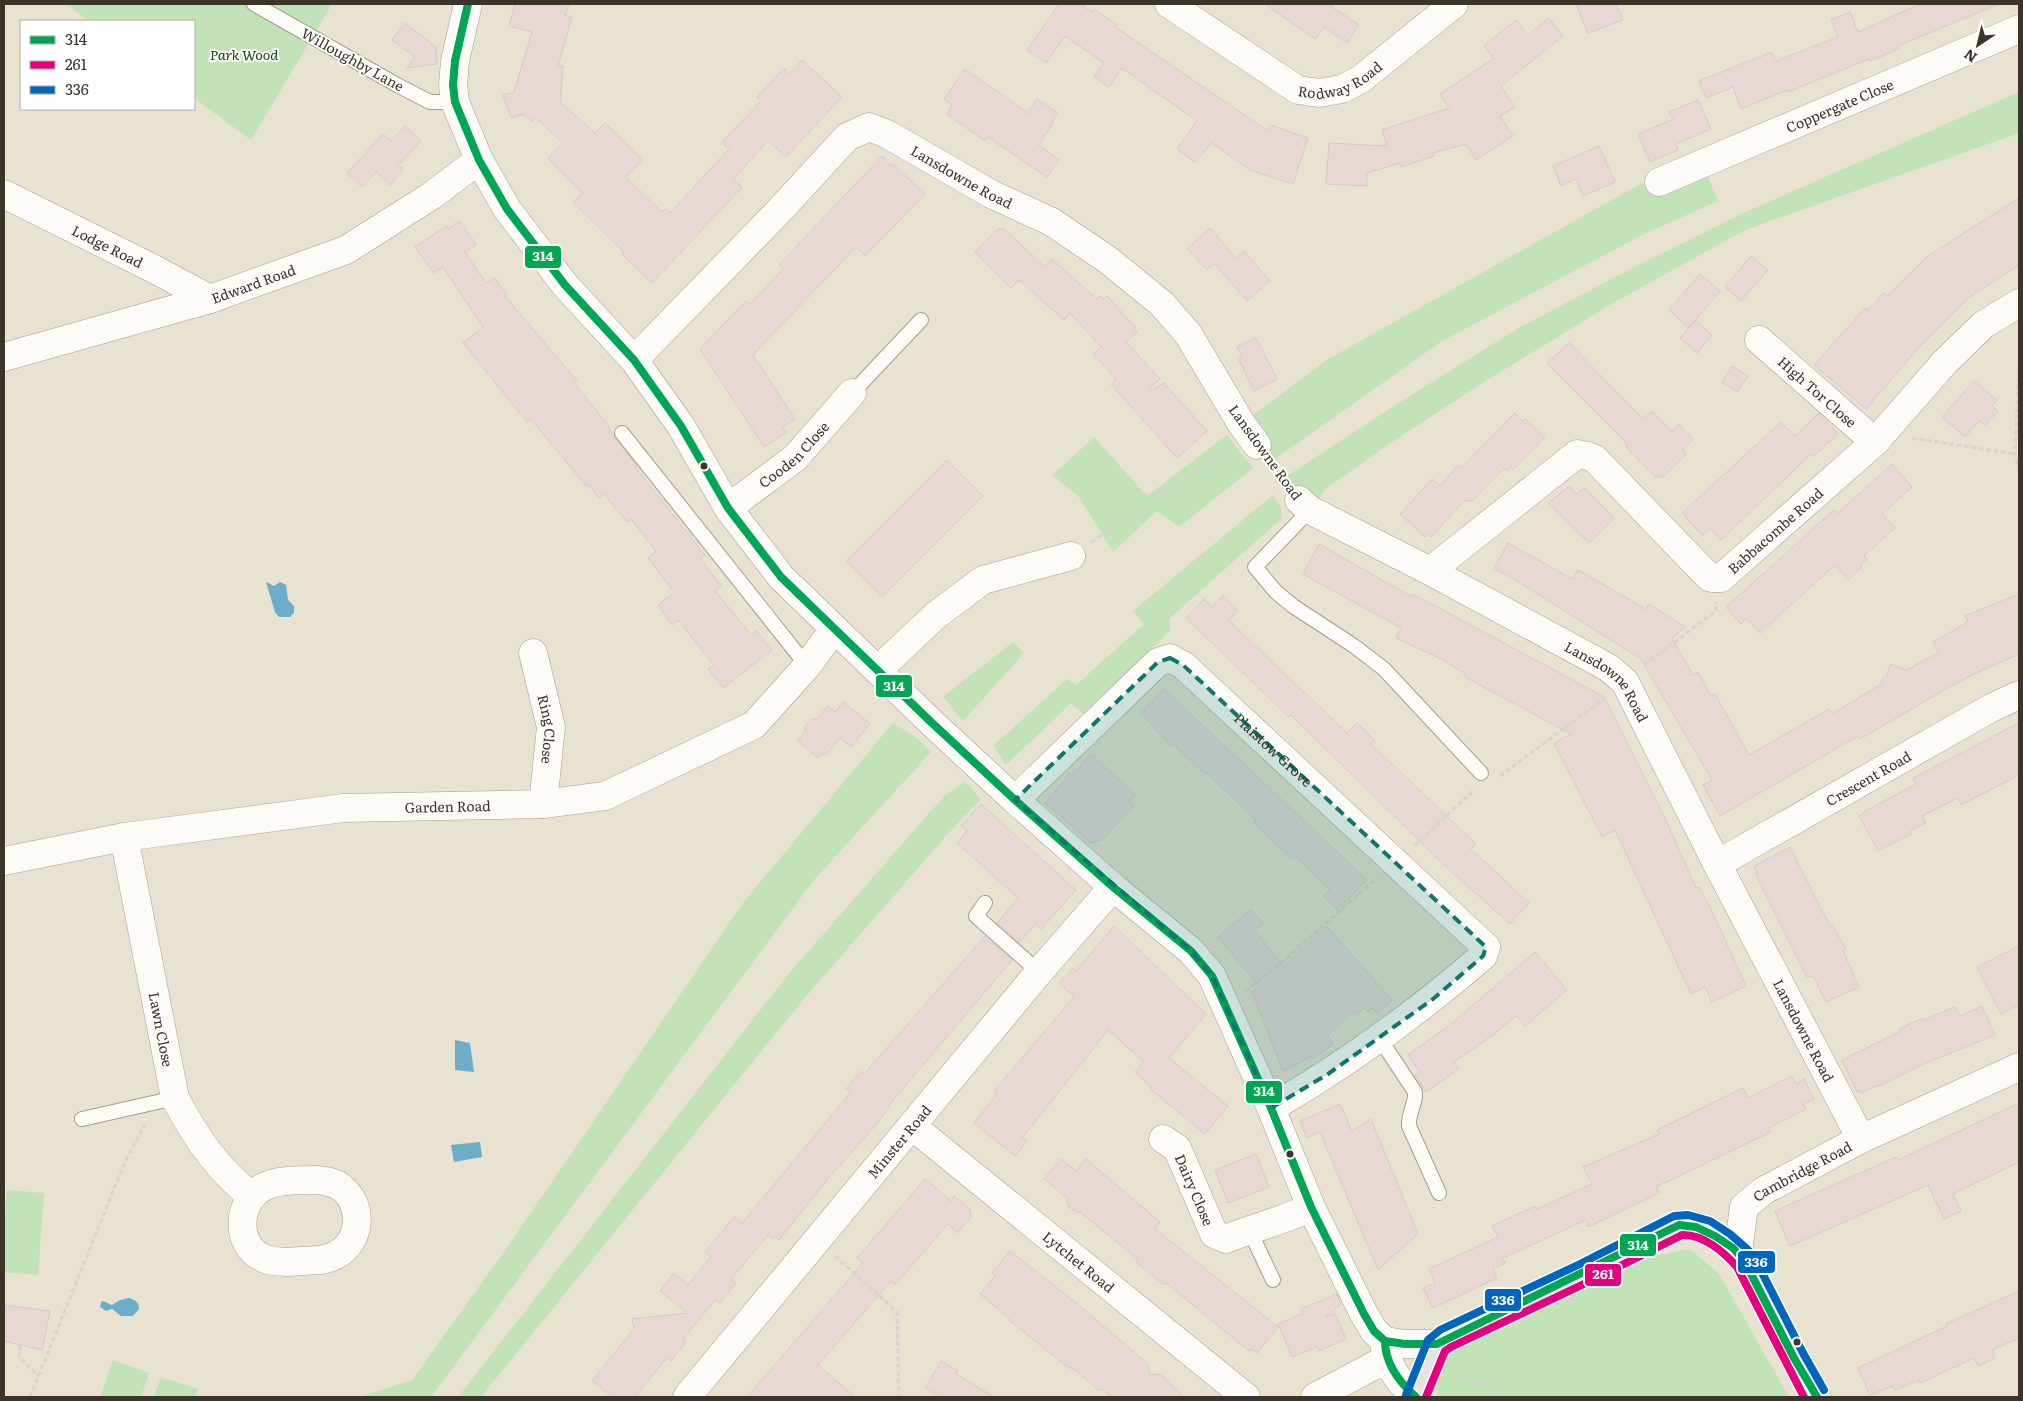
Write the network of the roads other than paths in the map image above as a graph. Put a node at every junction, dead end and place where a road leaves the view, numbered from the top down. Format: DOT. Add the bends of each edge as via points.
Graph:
graph roads {
  1 [pos="254,4"];
  2 [pos="468,4"];
  3 [pos="1169,4"];
  4 [pos="1454,4"];
  5 [pos="2019,29"];
  6 [pos="455,102"];
  7 [pos="479,160"];
  8 [pos="1659,182"];
  9 [pos="4,194"];
  10 [pos="210,299"];
  11 [pos="2019,303"];
  12 [pos="921,320"];
  13 [pos="1759,340"];
  14 [pos="4,357"];
  15 [pos="634,360"];
  16 [pos="852,393"];
  17 [pos="622,433"];
  18 [pos="1883,433"];
  19 [pos="1253,439"];
  20 [pos="1305,505"];
  21 [pos="728,508"];
  22 [pos="1071,556"];
  23 [pos="1430,571"];
  24 [pos="834,629"];
  25 [pos="533,654"];
  26 [pos="807,666"];
  27 [pos="878,670"];
  28 [pos="2019,694"];
  29 [pos="1481,778"];
  30 [pos="1007,793"];
  31 [pos="543,804"];
  32 [pos="124,837"];
  33 [pos="4,861"];
  34 [pos="1717,864"];
  35 [pos="1113,887"];
  36 [pos="985,903"];
  37 [pos="1039,972"];
  38 [pos="1380,1039"];
  39 [pos="2019,1067"];
  40 [pos="166,1100"];
  41 [pos="1271,1108"];
  42 [pos="82,1119"];
  43 [pos="912,1126"];
  44 [pos="1164,1139"];
  45 [pos="1861,1139"];
  46 [pos="1439,1193"];
  47 [pos="252,1196"];
  48 [pos="1311,1207"];
  49 [pos="1249,1229"];
  50 [pos="1738,1252"];
  51 [pos="1273,1280"];
  52 [pos="1388,1353"];
  53 [pos="1432,1355"];
  54 [pos="1814,1396"];
  55 [pos="687,1397"];
  56 [pos="1246,1397"];
  57 [pos="1315,1397"];
  58 [pos="1416,1397"];
  1 -- 6 [label="lane, Willoughby Lane" via="430,102"];
  2 -- 6 [label="street" via="455,61"];
  3 -- 4 [label="street, Rodway Road" via="1298,90 1319,94 1342,89 1361,79"];
  5 -- 8 [label="street, Coppergate Close"];
  6 -- 7 [label="street"];
  7 -- 10 [label="street, Edward Road" via="431,196 346,250"];
  7 -- 15 [label="street" via="507,209 565,285"];
  9 -- 10 [label="street, Lodge Road"];
  10 -- 14 [label="street, Edward Road"];
  11 -- 18 [label="street, Babbacombe Road" via="1983,325 1945,362"];
  12 -- 16 [label="lane"];
  13 -- 18 [label="street, High Tor Close"];
  15 -- 19 [label="street, Lansdowne Road" via="847,137 869,127 990,194 1052,222 1108,260 1162,304 1188,334"];
  15 -- 21 [label="street" via="681,426"];
  16 -- 21 [label="street, Cooden Close" via="795,458"];
  17 -- 26 [label="lane"];
  18 -- 23 [label="street, Babbacombe Road" via="1725,576 1716,579 1707,574 1595,460 1577,454"];
  20 -- 23 [label="street, Lansdowne Road"];
  20 -- 29 [label="lane" via="1254,567 1293,606 1384,669"];
  21 -- 24 [label="street" via="781,577"];
  22 -- 27 [label="street" via="983,580 935,616"];
  23 -- 34 [label="street, Lansdowne Road" via="1609,668 1625,682"];
  24 -- 26 [label="street, Garden Road"];
  24 -- 27 [label="street"];
  25 -- 31 [label="street, Ring Close" via="551,727"];
  26 -- 31 [label="street, Garden Road" via="754,725 605,796"];
  27 -- 30 [label="street"];
  28 -- 34 [label="street, Crescent Road"];
  30 -- 35 [label="street"];
  30 -- 38 [label="street, Plaistow Grove" via="1158,662 1170,658 1183,665 1486,947 1483,956"];
  31 -- 32 [label="street, Garden Road" via="343,808"];
  32 -- 33 [label="street, Garden Road"];
  32 -- 40 [label="street, Lawn Close"];
  34 -- 45 [label="street, Lansdowne Road"];
  35 -- 37 [label="street, Minster Road"];
  35 -- 41 [label="street" via="1191,951 1212,976"];
  36 -- 37 [label="lane" via="976,916"];
  37 -- 43 [label="street, Minster Road"];
  38 -- 41 [label="street, Plaistow Grove"];
  38 -- 46 [label="lane" via="1415,1092 1409,1126"];
  39 -- 45 [label="street, Cambridge Road"];
  40 -- 42 [label="lane"];
  40 -- 47 [label="street, Lawn Close" via="185,1117 236,1185"];
  41 -- 48 [label="street"];
  43 -- 55 [label="street, Minster Road"];
  43 -- 56 [label="street, Lytchet Road"];
  44 -- 49 [label="street, Dairy Close" via="1177,1148 1214,1234 1226,1239"];
  45 -- 50 [label="street, Cambridge Road" via="1763,1191 1744,1207"];
  48 -- 49 [label="street, Dairy Close"];
  48 -- 52 [label="street" via="1364,1314"];
  49 -- 51 [label="lane"];
  50 -- 53 [label="main road" via="1724,1240 1688,1223 1679,1225 1446,1338"];
  50 -- 54 [label="main road"];
  52 -- 53 [label="street" via="1405,1344"];
  52 -- 57 [label="street" via="1377,1364"];
  52 -- 58 [label="street" via="1407,1390"];
  53 -- 58 [label="main road"];
}
